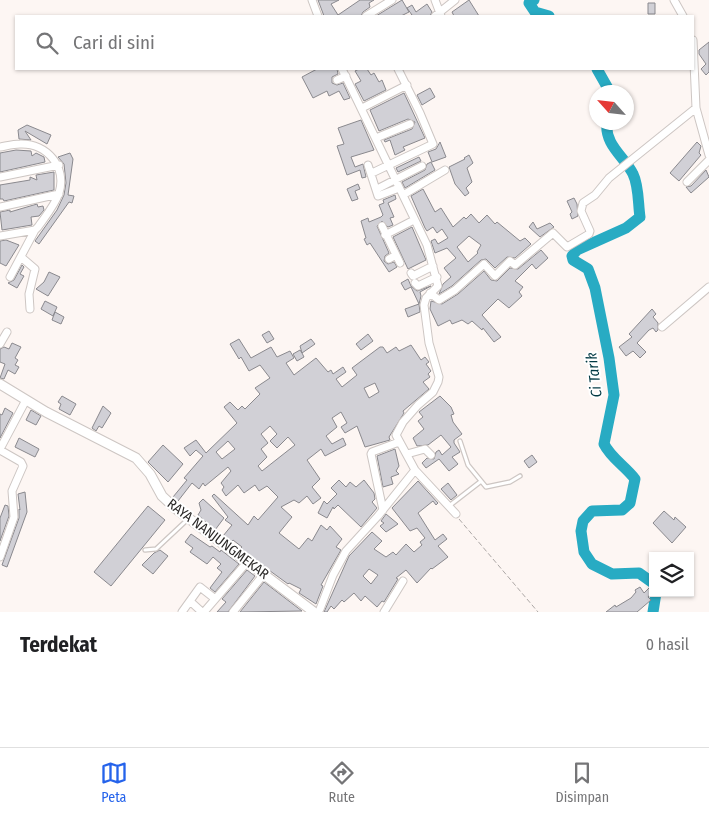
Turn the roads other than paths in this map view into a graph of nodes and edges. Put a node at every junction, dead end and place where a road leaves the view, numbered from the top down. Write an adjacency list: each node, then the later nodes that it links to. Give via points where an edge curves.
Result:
1 (312, 0): 6 (street)
2 (392, 0): 7 (street)
3 (435, 0): 8 (street)
4 (674, 0): 9 (street)
5 (451, 1): 8 (street)
6 (318, 15)
7 (368, 15)
8 (438, 15)
9 (682, 15)
10 (694, 63): 16 (street)
11 (398, 70): 14 (street)
12 (344, 71): 13 (street); 15 (street)
13 (337, 80)
14 (406, 85): 15 (street); 24 (street, via 433,144)
15 (362, 108): 18 (street)
16 (696, 108): 20 (street); 49 (street, via 608,178 583,204 581,211 590,231 588,234 567,247 553,233 515,266 510,261 495,276 484,264 440,300)
17 (410, 124): 18 (street)
18 (376, 138): 24 (street)
19 (0, 147): 23 (street, via 32,145 53,157)
20 (709, 155)
21 (709, 160): 30 (street)
22 (368, 164): 27 (street)
23 (59, 165): 28 (street); 33 (street)
24 (388, 165): 27 (street); 29 (street)
25 (422, 166): 29 (street)
26 (445, 170): 34 (street)
27 (372, 173): 32 (street)
28 (0, 177)
29 (395, 180): 31 (street); 32 (street)
30 (687, 182)
31 (399, 188): 32 (street, via 380,197); 34 (street)
32 (377, 189)
33 (59, 194): 35 (street); 38 (street)
34 (403, 195): 36 (street)
35 (0, 207)
36 (414, 220): 39 (street); 43 (street)
37 (382, 226): 39 (street)
38 (35, 230): 40 (street); 41 (street)
39 (385, 235): 42 (street, via 392,257)
40 (0, 236)
41 (21, 257): 45 (street); 50 (street, via 35,269 29,294)
42 (400, 263)
43 (433, 266): 44 (street, via 413,276); 46 (street)
44 (411, 273)
45 (10, 277)
46 (437, 277): 47 (street, via 418,286); 49 (street, via 438,286)
47 (415, 283)
48 (709, 287): 51 (street)
49 (430, 293): 56 (street, via 424,305 429,343 439,377)
50 (30, 309)
51 (662, 327)
52 (7, 332): 53 (street)
53 (0, 344)
54 (0, 384): 57 (street, RAYA NANJUNGMEKAR)
55 (427, 384): 56 (street)
56 (433, 392): 59 (street, via 403,422 396,435)
57 (26, 400): 60 (street); 69 (street, RAYA NANJUNGMEKAR, via 136,458 150,474 162,496)
58 (460, 441): 65 (lane, via 468,465)
59 (399, 442): 61 (street); 67 (street, via 371,454)
60 (0, 450): 71 (street, via 23,466 12,491 14,518)
61 (407, 454): 62 (street, via 425,449); 63 (street)
62 (431, 455)
63 (415, 470): 66 (street); 67 (street)
64 (520, 476): 65 (lane, via 510,482 487,487)
65 (480, 482): 66 (lane)
66 (449, 506): 68 (street)
67 (383, 510): 77 (street, via 340,560)
68 (456, 514)
69 (189, 518): 70 (lane, via 156,549); 72 (street, RAYA NANJUNGMEKAR)
70 (145, 550)
71 (0, 557)
72 (248, 561): 73 (street, RAYA NANJUNGMEKAR); 75 (street)
73 (264, 574): 77 (street, RAYA NANJUNGMEKAR); 80 (street)
74 (403, 581): 81 (street)
75 (214, 598): 76 (street, via 202,587); 79 (street)
76 (191, 602): 78 (street); 79 (street)
77 (317, 611)
78 (182, 612)
79 (203, 612)
80 (233, 612)
81 (384, 612)

